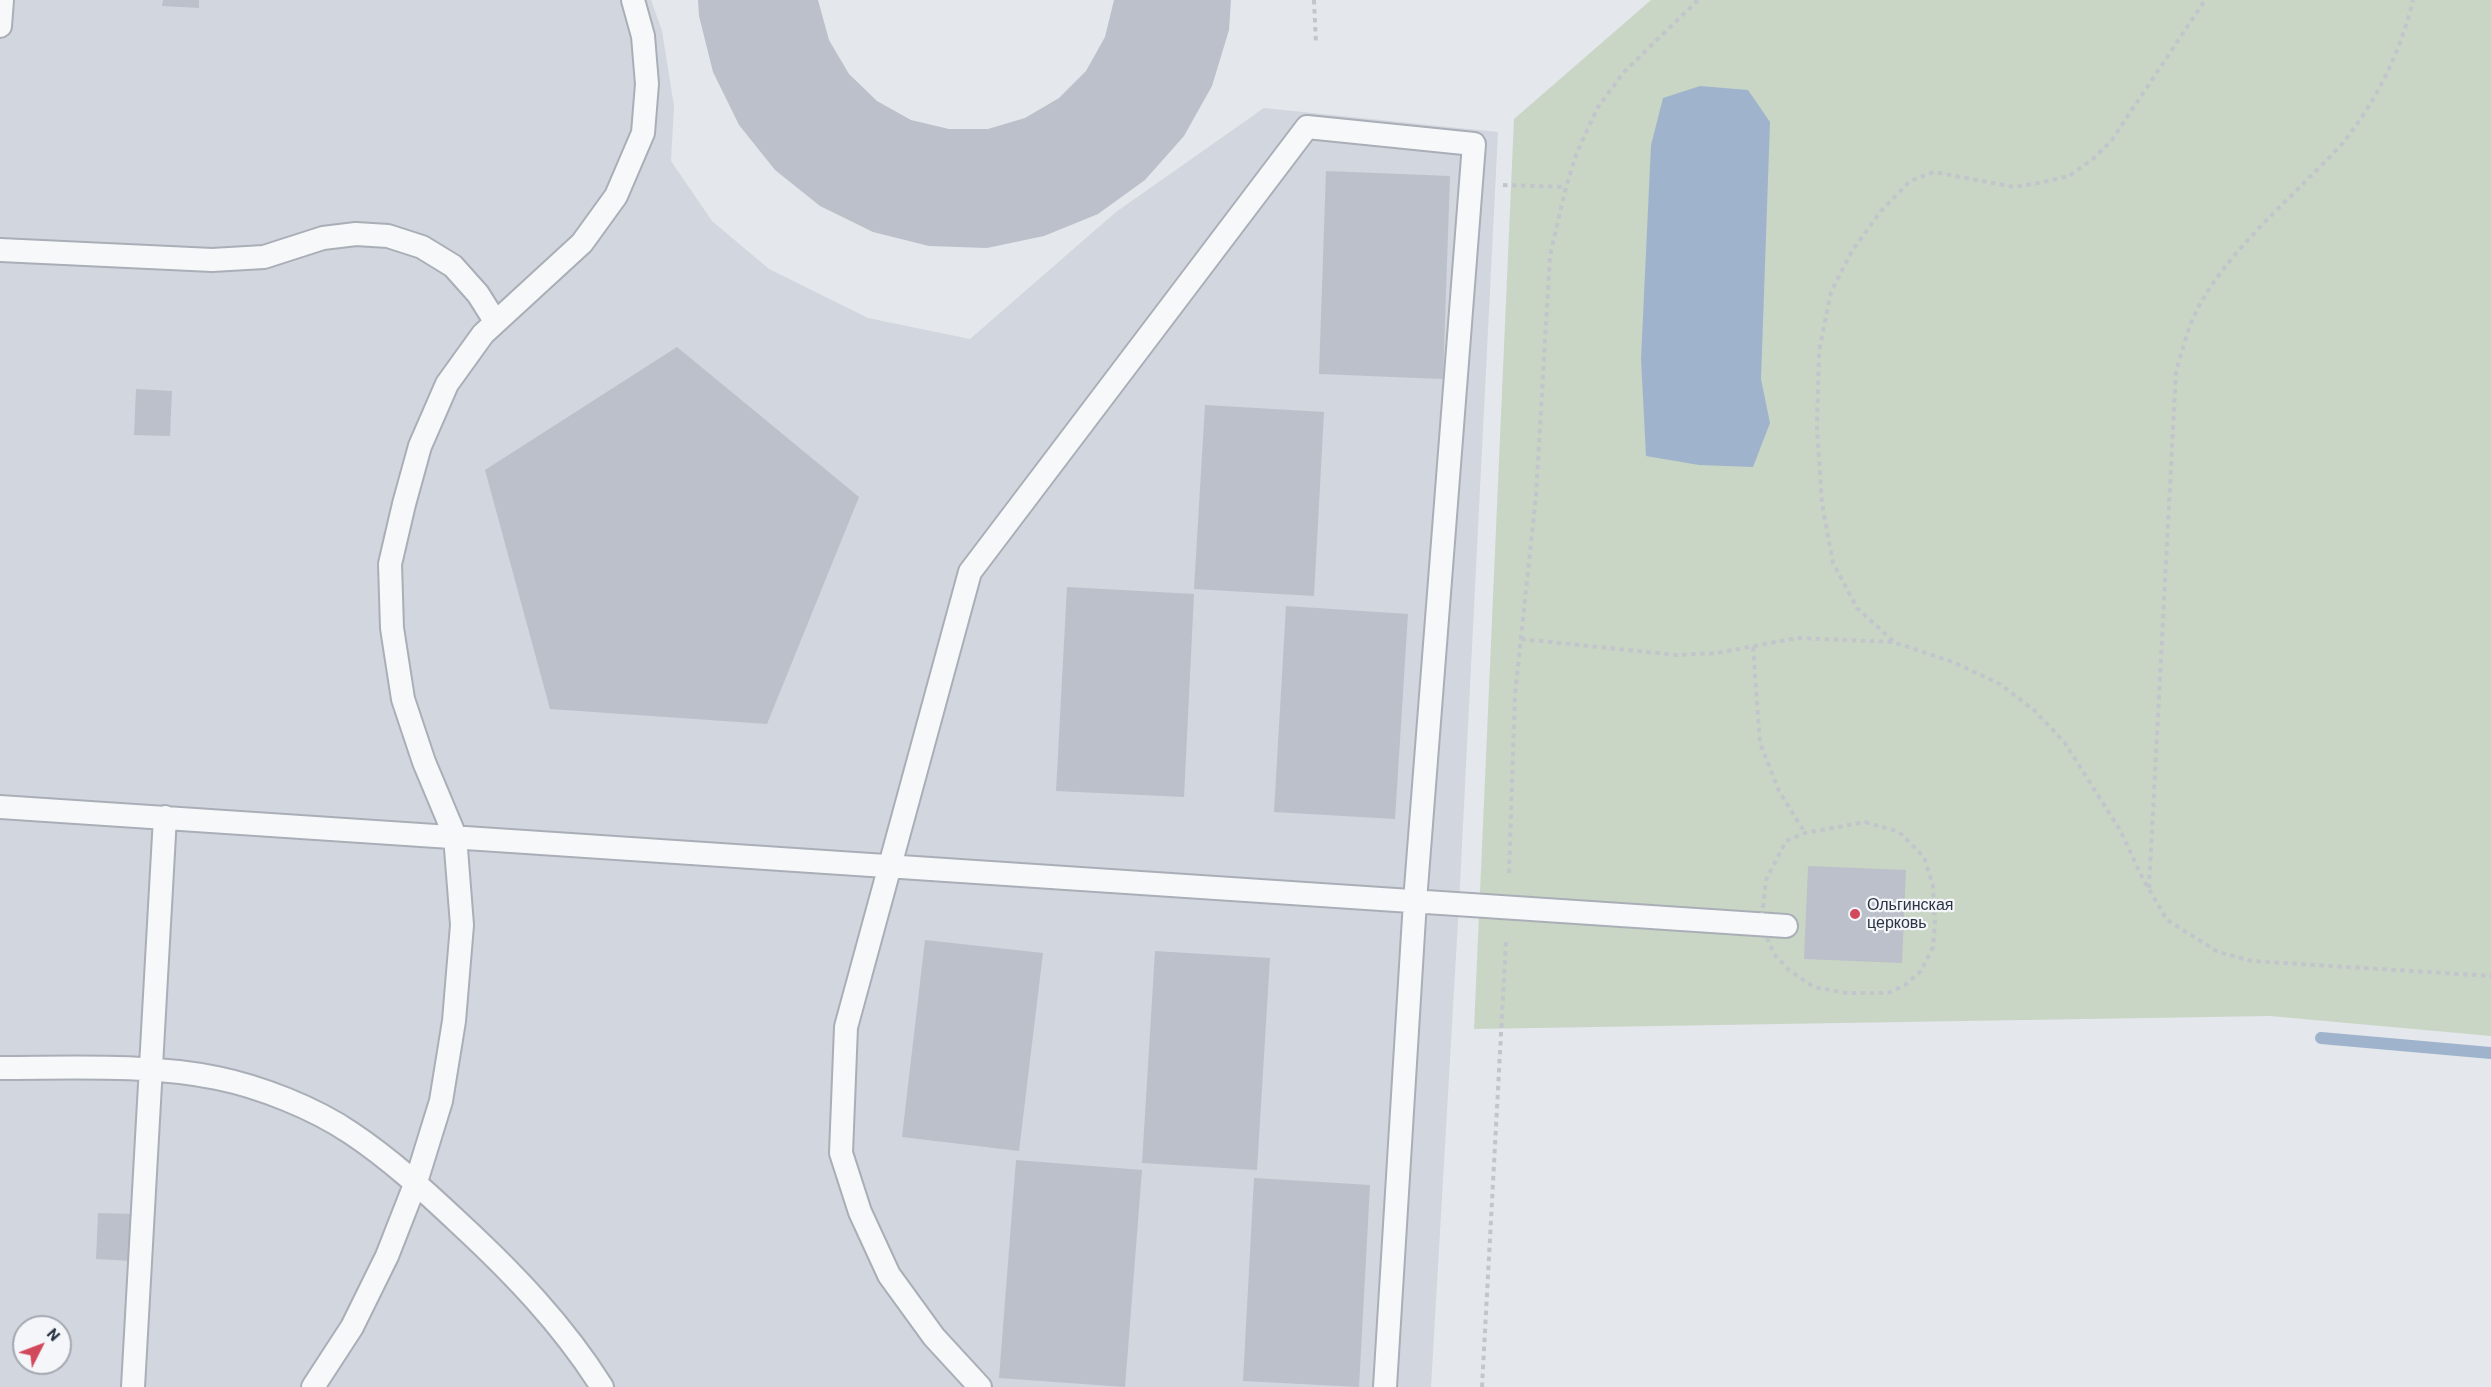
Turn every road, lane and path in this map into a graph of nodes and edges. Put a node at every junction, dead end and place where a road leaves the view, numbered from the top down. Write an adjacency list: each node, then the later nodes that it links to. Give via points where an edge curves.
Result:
1 (2, 0): 7 (lane)
2 (633, 0): 12 (lane, via 643,36 647,94 643,133 616,196 582,243)
3 (1314, 0): 8 (path)
4 (1698, 0): 10 (path, via 1624,72 1598,107)
5 (2205, 0): 14 (path, via 2112,140 2094,158 2069,176 2014,187 1934,172 1910,181 1881,211 1852,251 1831,292 1819,351 1816,428 1822,504 1833,563 1857,608)
6 (2413, 0): 21 (path, via 2391,64 2371,103 2346,140 2268,218 2211,286 2198,308 2176,371)
7 (0, 26)
8 (1316, 44)
9 (1503, 185): 10 (path)
10 (1566, 187): 13 (path, via 1550,256 1536,496)
11 (0, 250): 12 (lane, via 212,260 264,257 323,238 388,236 422,247 453,266)
12 (495, 321): 19 (lane, via 447,384 420,446 390,564 392,628 403,699)
13 (1521, 639): 15 (path, via 1676,655); 23 (path, via 1515,694)
14 (1893, 642): 15 (path, via 1797,638); 21 (path, via 1953,662 2000,684 2035,711 2065,743 2089,779)
15 (1753, 646): 18 (path, via 1760,743 1779,791)
16 (0, 807): 17 (lane)
17 (165, 817): 19 (lane); 28 (lane)
18 (1805, 833): 24 (path, via 1786,841 1766,880); 24 (path, via 1866,822 1899,832 1924,857 1933,886 1933,947 1921,971 1905,986 1888,993 1847,993 1814,987 1789,970 1774,954)
19 (455, 836): 20 (lane); 29 (lane, via 462,926 454,1021 441,1101)
20 (890, 866): 22 (lane); 22 (lane, via 970,572 1307,127 1474,144); 33 (lane, via 846,1027 841,1153 860,1212 889,1275 934,1337)
21 (2149, 889): 26 (path, via 2167,920 2218,952 2252,961)
22 (1415, 901): 23 (lane); 34 (lane)
23 (1508, 907): 24 (lane); 35 (path)
24 (1761, 924): 25 (lane)
25 (1786, 926)
26 (2491, 976)
27 (0, 1068): 28 (lane)
28 (151, 1068): 29 (lane, via 219,1079 286,1099 350,1132); 30 (lane)
29 (416, 1182): 31 (lane, via 387,1256 352,1328); 32 (lane, via 543,1307)
30 (133, 1387)
31 (313, 1387)
32 (602, 1387)
33 (980, 1387)
34 (1384, 1387)
35 (1482, 1387)

